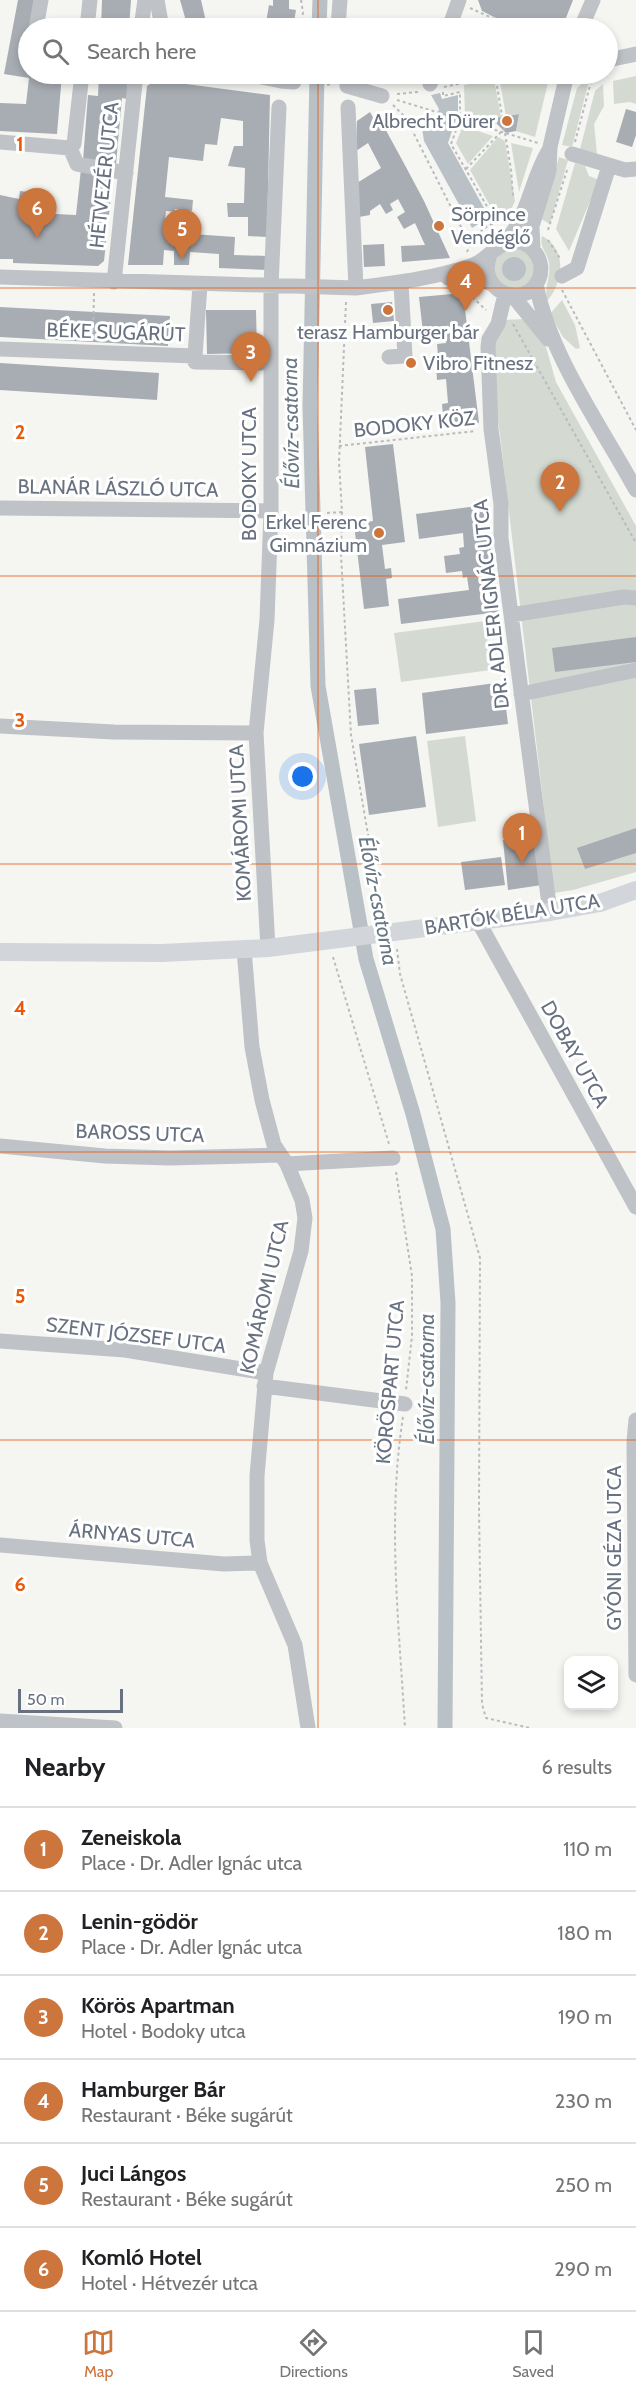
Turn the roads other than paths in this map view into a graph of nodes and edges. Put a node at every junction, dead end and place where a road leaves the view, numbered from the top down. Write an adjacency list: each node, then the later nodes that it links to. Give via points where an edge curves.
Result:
1 (41, 0): 8 (street)
2 (90, 0): 9 (street)
3 (145, 0): 10 (street)
4 (158, 0): 11 (street)
5 (339, 0): 12 (street)
6 (592, 0): 14 (street)
7 (459, 2): 13 (street)
8 (38, 18)
9 (88, 18)
10 (142, 18)
11 (161, 18)
12 (338, 18)
13 (453, 18)
14 (586, 18)
15 (81, 84): 24 (street, via 74,144)
16 (135, 84): 29 (street, HÉTVEZÉR UTCA)
17 (564, 84): 23 (street)
18 (347, 86): 19 (street)
19 (382, 96)
20 (279, 107): 40 (street, BODOKY UTCA)
21 (348, 107): 41 (street)
22 (0, 142): 24 (street)
23 (543, 145): 30 (street, via 516,231); 31 (street, via 549,171 532,226)
24 (70, 148): 27 (street); 29 (street, via 78,164)
25 (572, 154): 26 (street)
26 (609, 166): 28 (street); 35 (street, via 577,268)
27 (68, 168)
28 (636, 169)
29 (126, 173): 34 (street, HÉTVEZÉR UTCA)
30 (504, 243): 31 (street, via 519,242); 32 (street)
31 (533, 249): 38 (street, via 541,264)
32 (490, 255): 36 (street, via 476,264); 37 (street, via 487,273)
33 (0, 277): 34 (street)
34 (114, 282): 39 (street)
35 (561, 282)
36 (401, 283): 37 (street, via 460,277); 41 (street); 46 (street, via 405,356)
37 (492, 284): 42 (street)
38 (536, 284): 42 (street, via 529,291); 44 (street, via 541,310)
39 (200, 285): 40 (street); 45 (street, BÉKE SUGÁRÚT)
40 (271, 286): 41 (street); 47 (street, BODOKY UTCA)
41 (348, 288)
42 (509, 295): 44 (street); 52 (street, DR. ADLER IGNÁC UTCA, via 489,339 488,359 491,429)
43 (0, 349): 45 (street, BÉKE SUGÁRÚT)
44 (559, 353): 48 (street)
45 (195, 356): 47 (street, via 195,362)
46 (389, 357)
47 (270, 363): 50 (street, BODOKY UTCA)
48 (636, 490)
49 (0, 508): 50 (street, BLANÁR LÁSZLÓ UTCA)
50 (271, 511): 56 (street, BODOKY UTCA, via 267,620)
51 (636, 598): 52 (street)
52 (511, 615): 54 (street, DR. ADLER IGNÁC UTCA)
53 (636, 670): 54 (street)
54 (521, 694): 58 (street, DR. ADLER IGNÁC UTCA)
55 (0, 726): 56 (street)
56 (256, 733): 60 (street, KOMÁROMI UTCA)
57 (636, 890): 58 (main road, BARTÓK BÉLA UTCA, via 600,903)
58 (550, 912): 59 (main road, BARTÓK BÉLA UTCA)
59 (478, 921): 60 (main road, BARTÓK BÉLA UTCA); 66 (street, DOBAY UTCA)
60 (268, 948): 61 (main road, BARTÓK BÉLA UTCA)
61 (244, 949): 62 (main road, BARTÓK BÉLA UTCA); 65 (street, KOMÁROMI UTCA, via 252,1047 269,1131)
62 (0, 952)
63 (0, 1146): 65 (street, BAROSS UTCA, via 105,1156)
64 (393, 1158): 65 (street, BAROSS UTCA)
65 (283, 1160): 68 (street, KOMÁROMI UTCA, via 302,1200 305,1226)
66 (636, 1207)
67 (0, 1341): 68 (street, SZENT JÓZSEF UTCA, via 125,1350)
68 (265, 1380): 69 (street, SZENT JÓZSEF UTCA); 72 (street, KOMÁROMI UTCA, via 257,1476)
69 (405, 1404)
70 (636, 1420): 73 (street, GYÓNI GÉZA UTCA)
71 (0, 1545): 72 (street, ÁRNYAS UTCA, via 224,1564)
72 (260, 1563): 76 (street, KOMÁROMI UTCA, via 295,1645)
73 (636, 1675)
74 (0, 1721): 75 (street)
75 (115, 1728)
76 (308, 1728)

